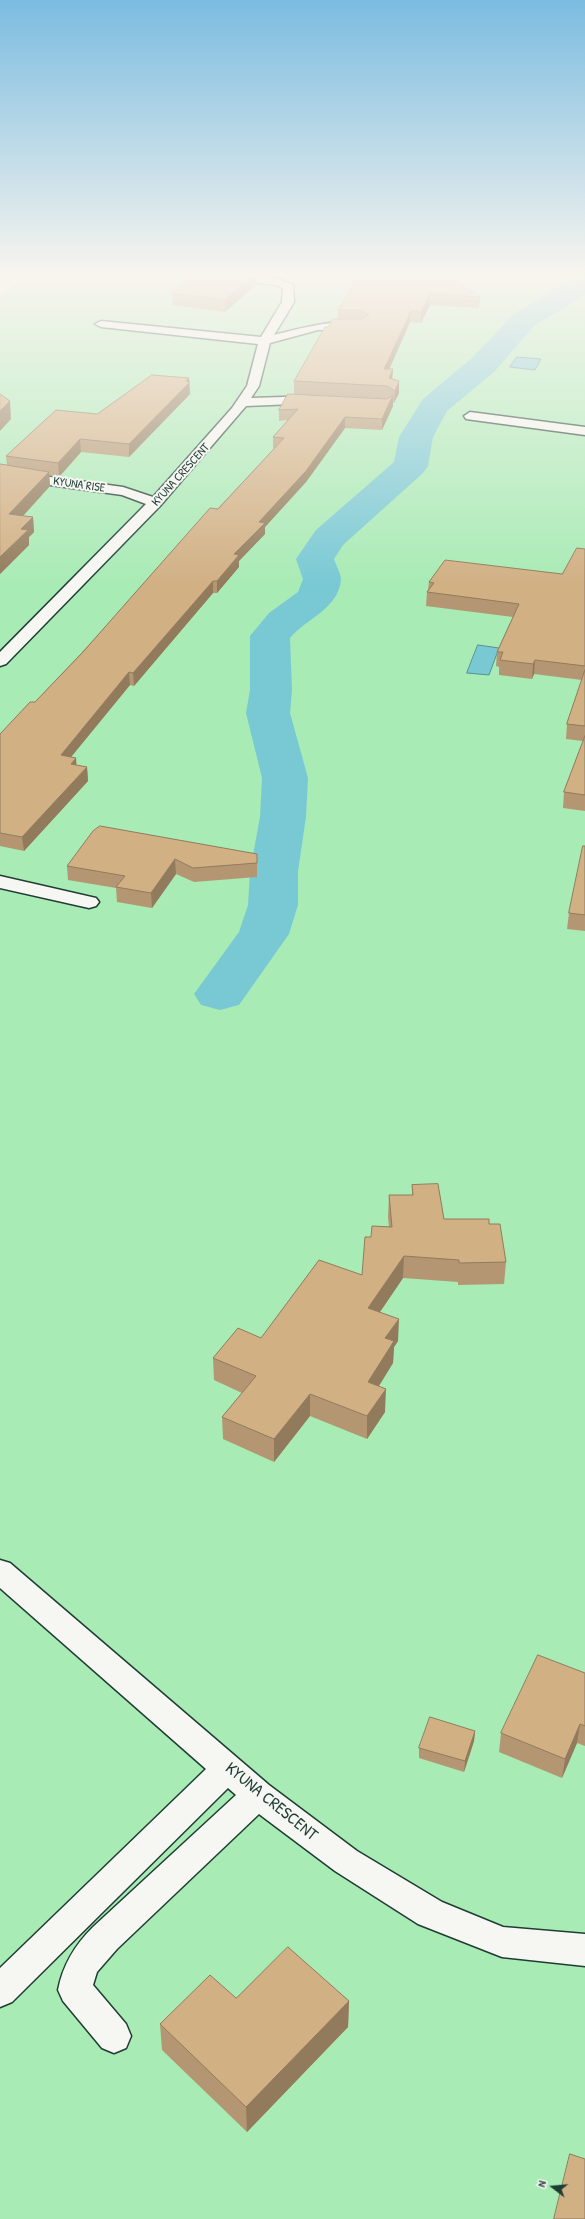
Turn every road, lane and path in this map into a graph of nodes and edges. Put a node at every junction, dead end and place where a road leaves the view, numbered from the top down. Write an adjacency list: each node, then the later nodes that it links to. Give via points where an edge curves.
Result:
1 (256, 377): 3 (street, KYUNA CRESCENT, via 253,386)
2 (329, 400): 3 (street)
3 (242, 402): 7 (street, KYUNA CRESCENT, via 220,431)
4 (470, 416): 5 (street)
5 (585, 431)
6 (0, 474): 7 (street, KYUNA RISE, via 123,491)
7 (155, 503): 8 (street, KYUNA CRESCENT)
8 (0, 661)
9 (0, 882): 10 (street)
10 (89, 902)
11 (0, 1571): 12 (street, KYUNA CRESCENT)
12 (228, 1768): 13 (street, KYUNA CRESCENT); 15 (street)
13 (258, 1795): 14 (street, KYUNA CRESCENT, via 346,1861 430,1913 502,1942); 16 (street, via 83,1960 75,1990)
14 (585, 1950)
15 (0, 1991)
16 (114, 2036)

